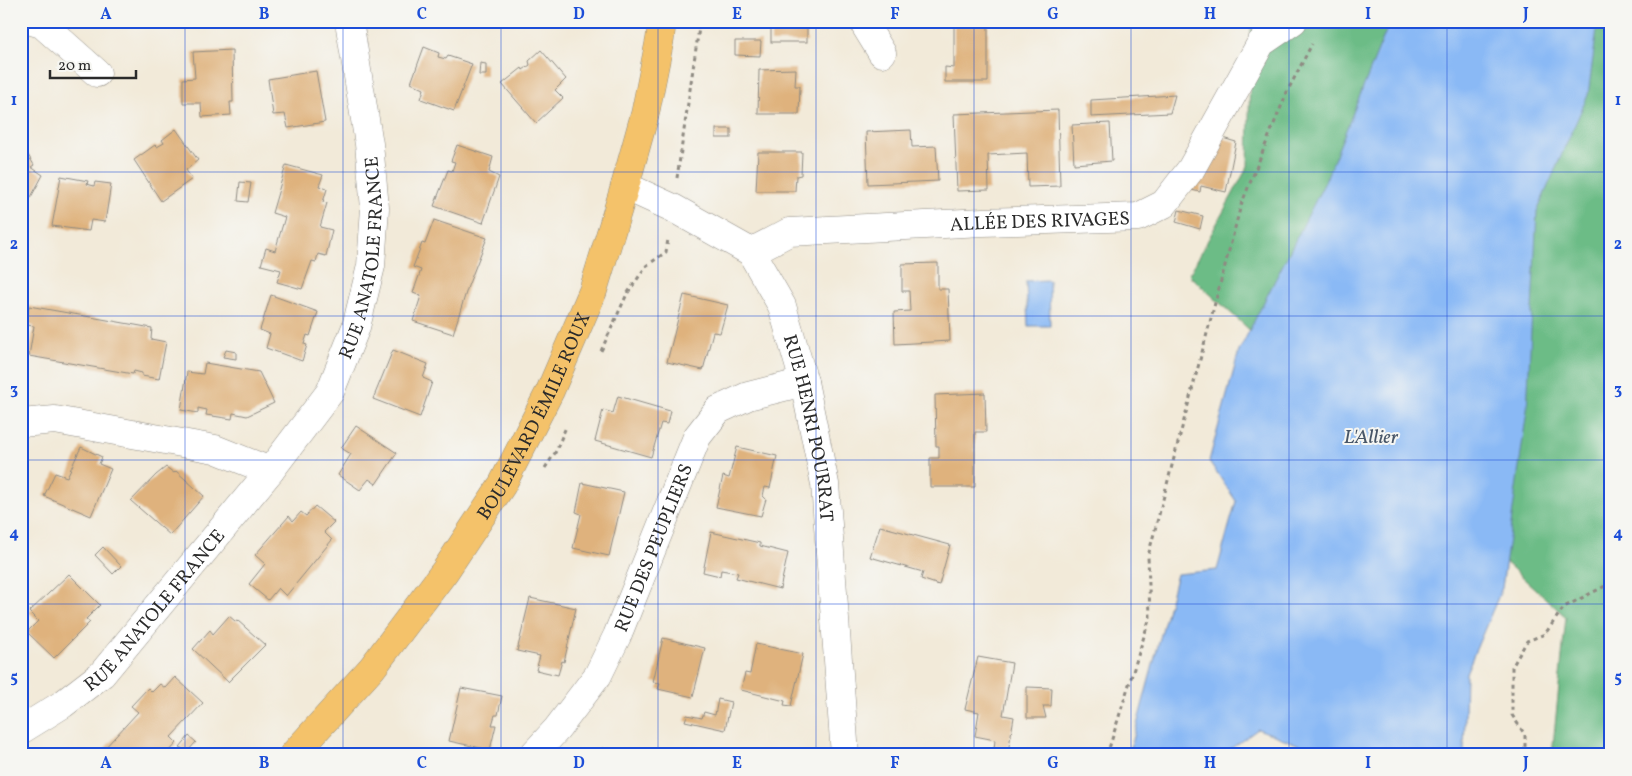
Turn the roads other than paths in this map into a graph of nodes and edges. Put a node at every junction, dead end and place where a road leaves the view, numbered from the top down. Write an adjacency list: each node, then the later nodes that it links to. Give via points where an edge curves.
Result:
1 (32, 21): 7 (street, via 42,24)
2 (348, 21): 12 (street, RUE ANATOLE FRANCE, via 369,144 375,208 371,266 356,327 330,392)
3 (662, 21): 8 (main road, BOULEVARD ÉMILE ROUX, via 645,114)
4 (865, 21): 6 (street)
5 (1293, 21): 9 (street, ALLÉE DES RIVAGES, via 1260,43 1191,169 1164,204 1138,217 789,232)
6 (882, 53)
7 (96, 73)
8 (625, 186): 9 (street, via 673,208); 14 (main road, BOULEVARD ÉMILE ROUX, via 593,291 550,391 502,485 445,572 372,668)
9 (751, 252): 10 (street, RUE HENRI POURRAT, via 782,306)
10 (804, 382): 15 (street, RUE DES PEUPLIERS, via 748,396 718,410 697,437 617,636 598,675); 16 (street, RUE HENRI POURRAT, via 825,484)
11 (21, 423): 12 (street, via 55,420 215,449)
12 (270, 471): 13 (street, RUE ANATOLE FRANCE, via 102,674)
13 (21, 730)
14 (293, 755)
15 (533, 755)
16 (845, 755)

